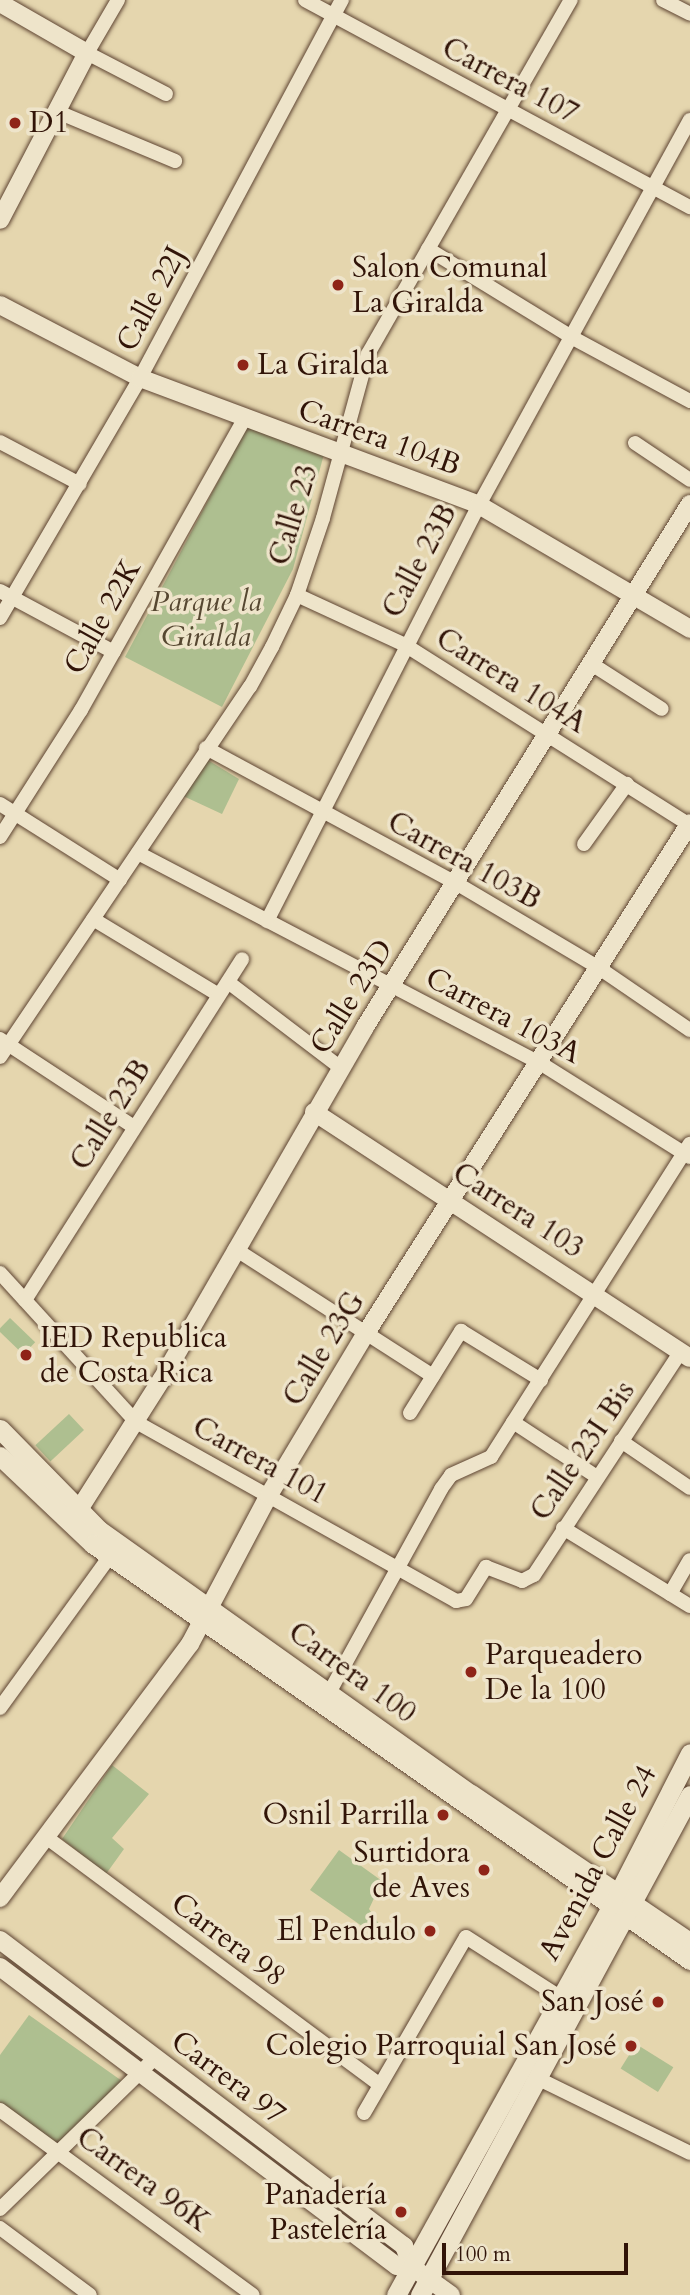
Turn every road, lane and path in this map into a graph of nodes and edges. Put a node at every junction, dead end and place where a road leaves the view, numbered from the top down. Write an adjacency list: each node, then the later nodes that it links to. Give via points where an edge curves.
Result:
1 (118, 0): 9 (street)
2 (305, 0): 8 (street, Carrera 107)
3 (342, 0): 8 (street, Calle 22J)
4 (570, 0): 11 (street, Calle 23)
5 (663, 0): 7 (street)
6 (0, 3): 9 (street)
7 (690, 14)
8 (333, 16): 11 (street, Carrera 107); 21 (street, Calle 22J)
9 (87, 53): 10 (street); 12 (street)
10 (166, 94)
11 (508, 110): 15 (street, Carrera 107); 18 (street, Calle 23)
12 (58, 112): 14 (street); 17 (street)
13 (690, 120): 15 (street, Calle 23B)
14 (174, 161)
15 (653, 187): 16 (street, Carrera 107); 20 (street, Calle 23B)
16 (690, 207)
17 (0, 220)
18 (428, 248): 20 (street); 26 (street, Calle 23, via 368,354)
19 (0, 305): 21 (street, Carrera 104B)
20 (573, 338): 22 (street); 30 (street, Calle 23B)
21 (140, 379): 23 (street, Carrera 104B); 28 (street, Calle 22J)
22 (690, 401)
23 (245, 418): 26 (street, Carrera 104B); 37 (street, Calle 22K)
24 (0, 442): 28 (street)
25 (635, 443): 27 (street)
26 (340, 454): 30 (street, Carrera 104B); 32 (street, Calle 23)
27 (690, 480)
28 (80, 484): 33 (street, Calle 22J)
29 (690, 504): 31 (street, Calle 23D)
30 (479, 505): 31 (street, Carrera 104B); 36 (street, Calle 23B)
31 (636, 593): 35 (street, Carrera 104B); 38 (street, Calle 23D)
32 (297, 594): 36 (street, Carrera 104A); 41 (street, Calle 23, via 250,687)
33 (6, 595): 34 (street, Calle 22J); 37 (street)
34 (0, 618)
35 (690, 629)
36 (405, 645): 40 (street, Carrera 104A); 45 (street, Calle 23B)
37 (114, 652): 44 (street, Calle 22K)
38 (590, 663): 39 (street); 40 (street, Calle 23D)
39 (662, 709)
40 (546, 736): 42 (street, Carrera 104A); 51 (street, Calle 23D)
41 (206, 748): 45 (street, Carrera 103B); 49 (street, Calle 23)
42 (628, 784): 46 (street, Carrera 104A); 48 (street)
43 (0, 804): 44 (street)
44 (16, 814): 47 (street, Calle 22K); 50 (street)
45 (321, 814): 51 (street, Carrera 103B); 53 (street, Calle 23B)
46 (690, 824): 55 (street, Calle 23G)
47 (0, 837)
48 (584, 844)
49 (138, 853): 50 (street, Calle 23); 53 (street, Carrera 103A)
50 (120, 880): 52 (street, Calle 23)
51 (456, 883): 55 (street, Carrera 103B); 57 (street, Calle 23D)
52 (93, 919): 58 (street); 60 (street, Calle 23)
53 (267, 921): 57 (street, Carrera 103A)
54 (242, 959): 56 (street, Calle 23B)
55 (599, 968): 59 (street, Carrera 103B); 61 (street, Calle 23G)
56 (228, 982): 58 (street, Calle 23B); 62 (street)
57 (391, 986): 61 (street, Carrera 103A); 62 (street, Calle 23D)
58 (219, 995): 64 (street, Calle 23B)
59 (690, 1030)
60 (3, 1047): 64 (street)
61 (540, 1063): 65 (street, Carrera 103A); 66 (street, Calle 23G)
62 (341, 1068): 63 (street, Calle 23D)
63 (314, 1112): 66 (street, Carrera 103); 67 (street, Calle 23D)
64 (134, 1128): 70 (street, Calle 23B)
65 (688, 1151): 69 (street)
66 (452, 1202): 69 (street, Carrera 103); 71 (street, Calle 23G)
67 (234, 1250): 71 (street); 76 (street, Calle 23D)
68 (0, 1273): 70 (street, Carrera 101)
69 (596, 1295): 72 (street, Carrera 103); 74 (street)
70 (25, 1300): 76 (street, Carrera 101)
71 (366, 1333): 73 (street); 83 (street, Calle 23G)
72 (685, 1355): 79 (street, Calle 23I Bis)
73 (433, 1376): 74 (street, via 458,1332); 75 (street)
74 (541, 1380): 77 (street)
75 (411, 1413)
76 (136, 1422): 83 (street, Carrera 101); 84 (street, Calle 23D)
77 (513, 1422): 81 (street); 88 (street, via 491,1457 452,1475)
78 (0, 1429): 84 (main road, Carrera 100)
79 (621, 1441): 81 (street, Calle 23I Bis); 82 (street)
80 (0, 1456): 84 (main road, Carrera 100)
81 (597, 1477): 85 (street, Calle 23I Bis)
82 (690, 1488)
83 (269, 1495): 88 (street, Carrera 101); 92 (street, Calle 23G)
84 (73, 1519): 86 (main road, Carrera 100); 92 (main road, Carrera 100)
85 (563, 1528): 89 (street); 90 (street, Calle 23I Bis, via 530,1579 522,1581 486,1567)
86 (110, 1556): 92 (main road, Carrera 100); 94 (street)
87 (690, 1560): 89 (street)
88 (399, 1569): 90 (street, Carrera 101); 93 (street)
89 (670, 1594): 91 (street)
90 (462, 1601)
91 (690, 1606)
92 (205, 1614): 93 (main road, Carrera 100); 97 (street, Calle 23G, via 180,1657); 99 (main road, Carrera 100)
93 (329, 1693): 99 (main road, Carrera 100)
94 (0, 1708)
95 (690, 1753): 99 (main road, Avenida Calle 24)
96 (690, 1795): 99 (main road, Avenida Calle 24)
97 (46, 1837): 98 (street, Calle 23G); 108 (street, Carrera 98)
98 (0, 1898)
99 (623, 1906): 101 (main road, Carrera 100); 102 (main road, Carrera 100); 104 (main road, Avenida Calle 24); 107 (main road, Avenida Calle 24)
100 (0, 1940): 105 (street, Carrera 97)
101 (690, 1942)
102 (690, 1960)
103 (0, 1967): 106 (street, Carrera 97)
104 (560, 1997): 108 (street, via 466,1937); 115 (main road, Avenida Calle 24)
105 (155, 2057): 106 (street); 115 (street, Carrera 97, via 404,2246)
106 (140, 2072): 111 (street); 115 (street, Carrera 97, via 397,2266)
107 (539, 2079): 112 (street); 116 (main road, Avenida Calle 24)
108 (380, 2085): 110 (street)
109 (0, 2110): 111 (street, Carrera 96K)
110 (364, 2113)
111 (59, 2151): 113 (street); 118 (street, Carrera 96K)
112 (690, 2153)
113 (0, 2209)
114 (0, 2228): 117 (street)
115 (412, 2267): 116 (street, Carrera 97); 119 (main road, Avenida Calle 24)
116 (424, 2287): 120 (street, Carrera 97)
117 (90, 2295)
118 (253, 2295)
119 (396, 2295)
120 (451, 2295)

